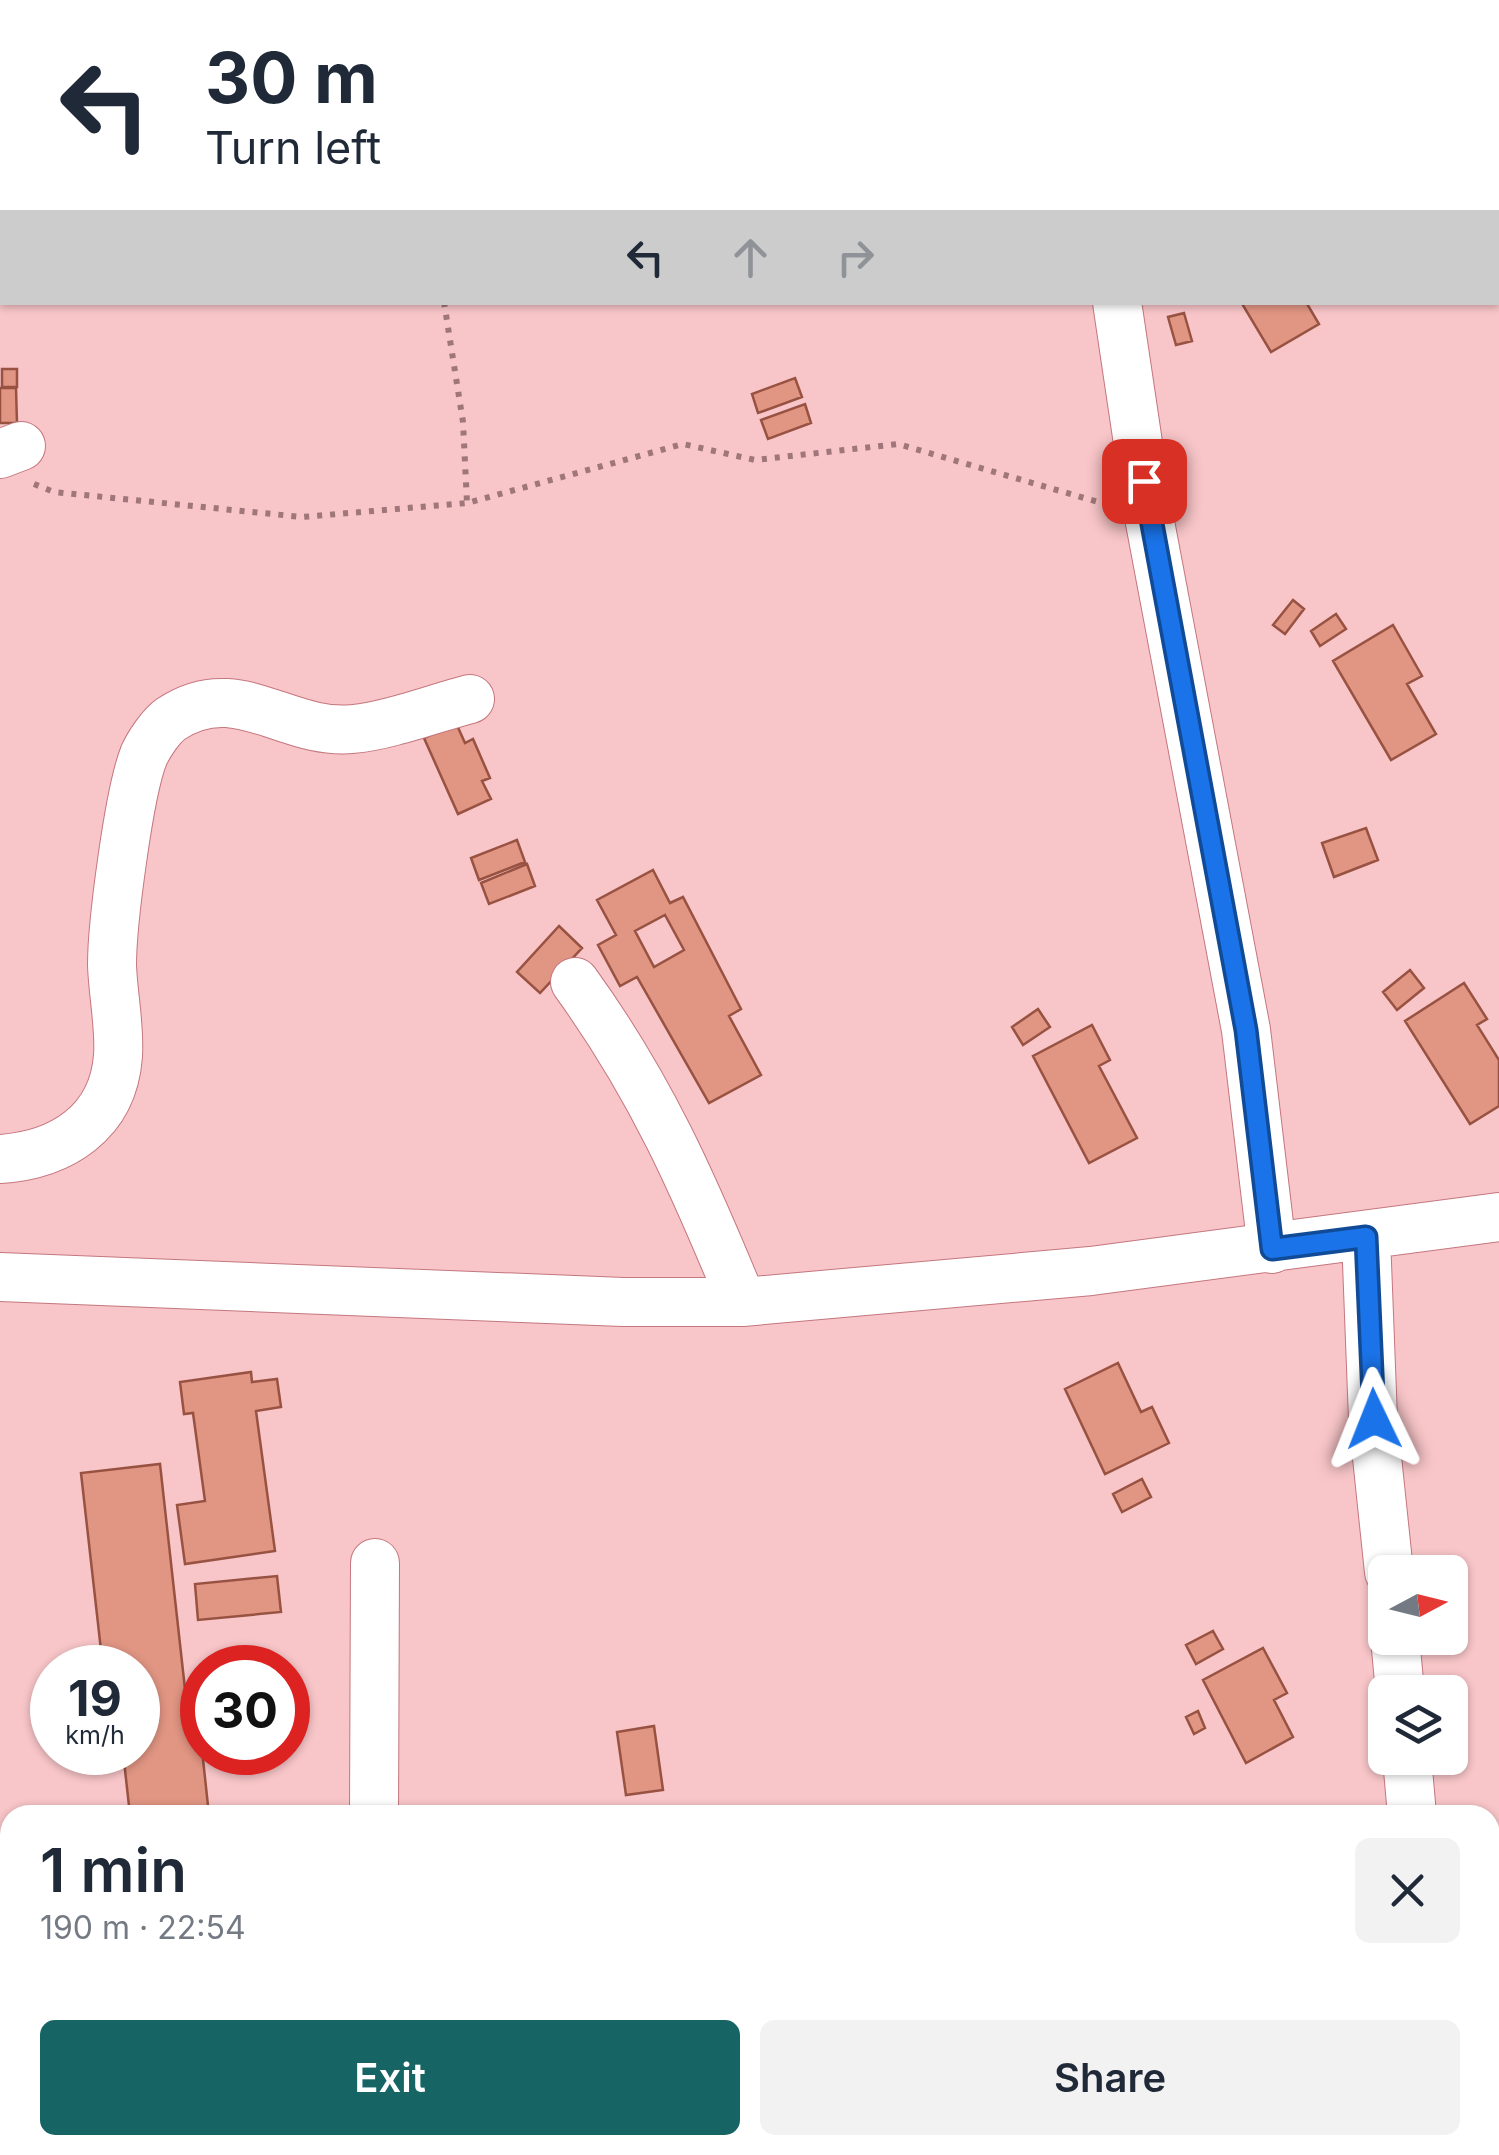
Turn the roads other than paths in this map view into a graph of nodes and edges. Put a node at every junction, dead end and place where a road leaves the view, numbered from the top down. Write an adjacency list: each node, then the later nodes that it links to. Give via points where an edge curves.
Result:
1 (1117, 305): 7 (street, via 1149,517 1246,1030)
2 (470, 700): 4 (street, via 354,730 320,729 228,702 197,704 166,722 144,753 134,792 112,962 118,1059 104,1106 76,1138 36,1156)
3 (575, 982): 9 (street, via 626,1052 686,1166)
4 (0, 1159)
5 (1499, 1217): 6 (street)
6 (1366, 1237): 7 (street); 10 (street)
7 (1272, 1249): 9 (street)
8 (0, 1277): 9 (street)
9 (742, 1302)
10 (1386, 1555)
11 (374, 1562): 13 (street)
12 (1408, 1775): 14 (street)
13 (374, 1805)
14 (1411, 1805)

